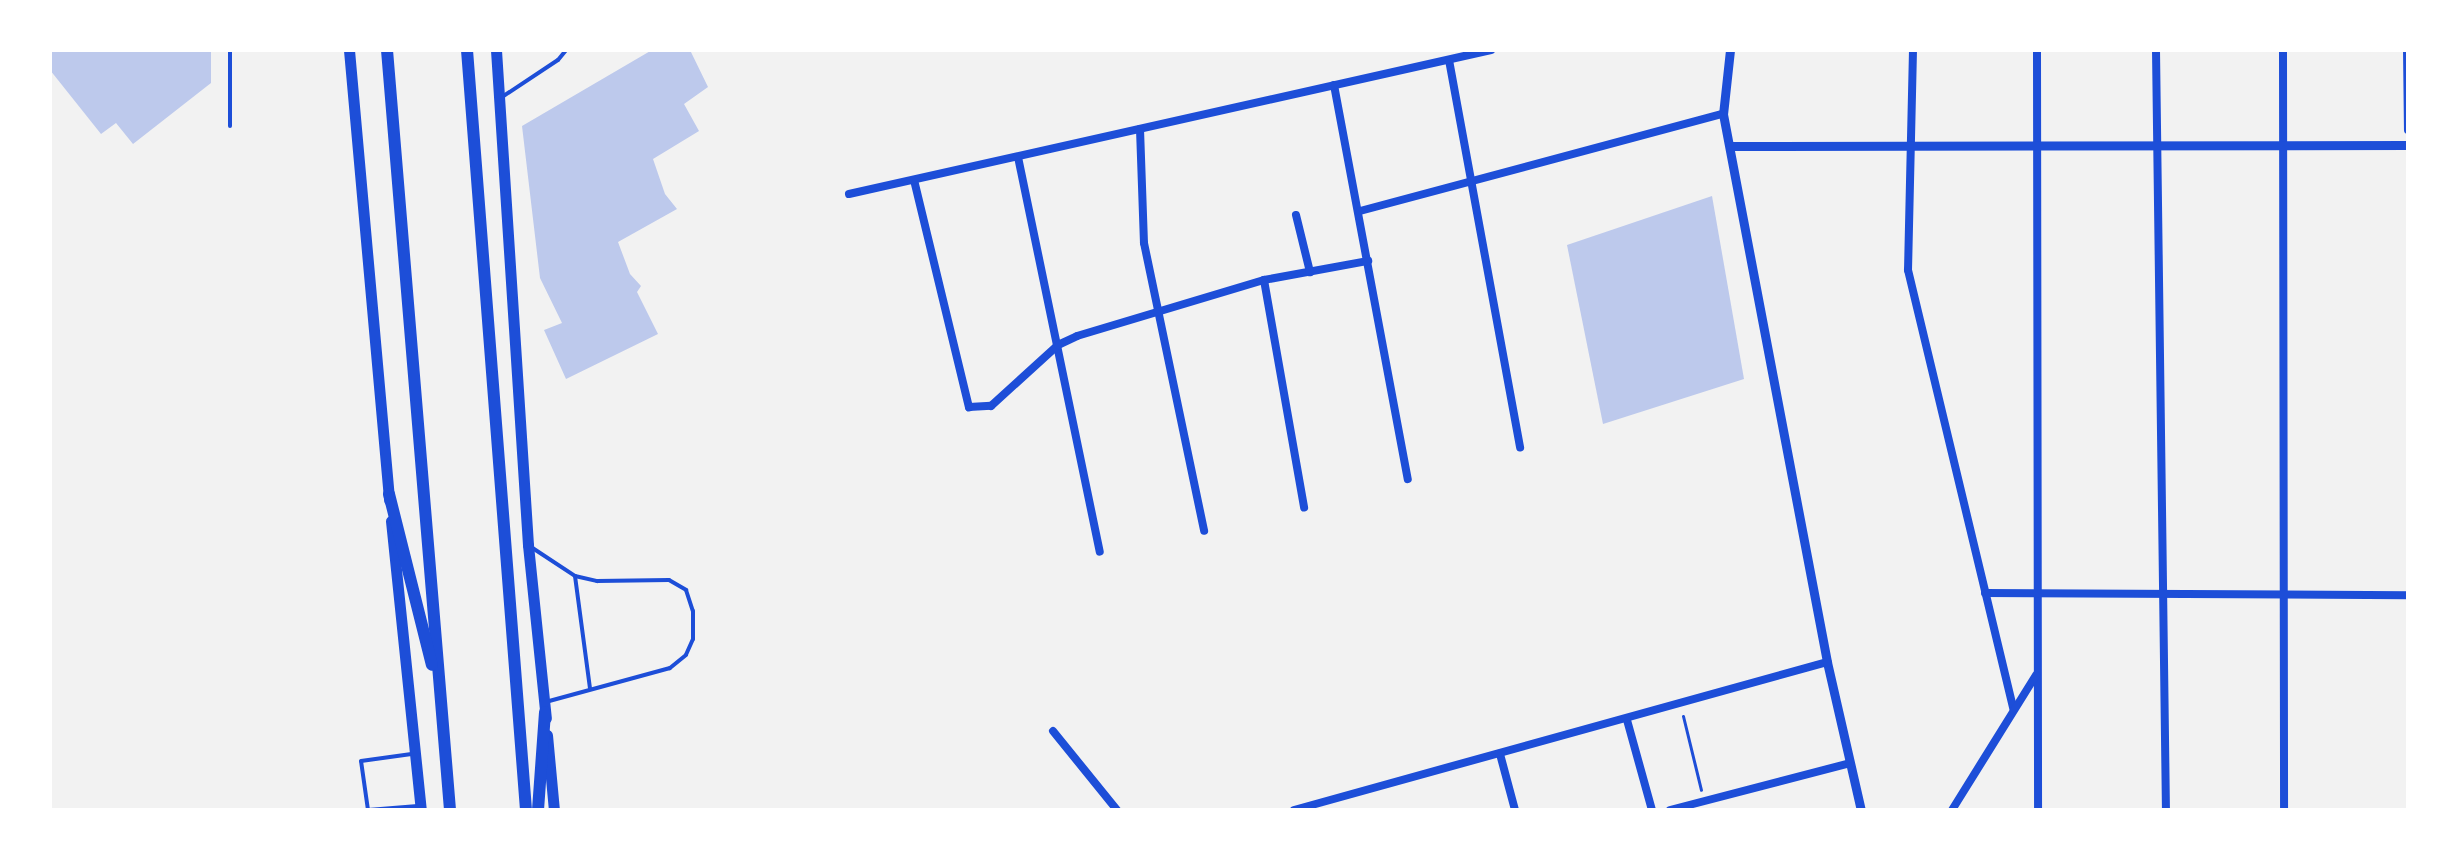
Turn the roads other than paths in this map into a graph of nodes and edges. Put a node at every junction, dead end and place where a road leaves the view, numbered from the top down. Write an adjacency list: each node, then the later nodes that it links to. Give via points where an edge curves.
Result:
1 (230, 50): 18 (lane)
2 (349, 50): 40 (main road)
3 (387, 50): 54 (highway)
4 (467, 50): 65 (highway)
5 (496, 50): 16 (main road)
6 (566, 50): 16 (lane)
7 (1491, 50): 14 (street)
8 (1730, 50): 17 (street)
9 (1913, 50): 25 (street)
10 (2037, 50): 26 (street)
11 (2156, 50): 21 (street)
12 (2283, 50): 22 (street)
13 (2407, 50): 20 (street)
14 (1449, 60): 15 (street); 29 (street)
15 (1334, 85): 19 (street); 31 (street)
16 (500, 98): 43 (main road)
17 (1723, 114): 24 (street); 29 (street)
18 (230, 126)
19 (1140, 129): 27 (street); 36 (street, via 1144,243)
20 (2408, 130)
21 (2157, 145): 22 (street); 26 (street); 48 (street)
22 (2282, 145): 23 (street); 49 (street)
23 (2408, 145)
24 (1730, 146): 25 (street); 51 (street)
25 (1910, 146): 26 (street); 46 (street, via 1908,270)
26 (2038, 146): 47 (street)
27 (1018, 157): 28 (street); 37 (street)
28 (914, 180): 30 (street); 37 (street, via 969,407 991,406)
29 (1470, 184): 31 (street); 38 (street)
30 (849, 194)
31 (1360, 211): 33 (street)
32 (1296, 215): 34 (street)
33 (1368, 261): 34 (street); 39 (street)
34 (1310, 272): 35 (street)
35 (1264, 280): 36 (street); 41 (street)
36 (1158, 310): 37 (street); 42 (street)
37 (1058, 345): 44 (street)
38 (1520, 448)
39 (1408, 479)
40 (389, 494): 54 (highway); 59 (main road)
41 (1304, 508)
42 (1204, 531)
43 (528, 545): 45 (lane); 55 (main road)
44 (1100, 552)
45 (575, 576): 53 (lane); 53 (lane, via 597,581 669,580 686,590 693,611 693,639 686,655 670,668)
46 (1985, 593): 47 (street); 56 (street)
47 (2036, 593): 48 (street); 52 (street)
48 (2165, 594): 49 (street); 76 (street)
49 (2281, 594): 50 (street); 77 (street)
50 (2408, 595)
51 (1827, 662): 57 (street); 61 (street)
52 (2036, 674): 56 (street); 75 (street)
53 (590, 690): 55 (lane)
54 (440, 699): 64 (highway)
55 (544, 707): 66 (highway); 67 (main road)
56 (2013, 709): 74 (street)
57 (1627, 720): 60 (street); 71 (street)
58 (1053, 731): 68 (street)
59 (415, 754): 62 (main road); 63 (lane, via 361,761)
60 (1500, 754): 69 (street); 70 (street)
61 (1850, 763): 72 (street); 73 (street)
62 (420, 808): 63 (lane)
63 (368, 810)
64 (450, 810)
65 (526, 810)
66 (538, 810)
67 (554, 810)
68 (1117, 810)
69 (1294, 810)
70 (1515, 810)
71 (1652, 810)
72 (1670, 810)
73 (1861, 810)
74 (1952, 810)
75 (2038, 810)
76 (2166, 810)
77 (2284, 810)

